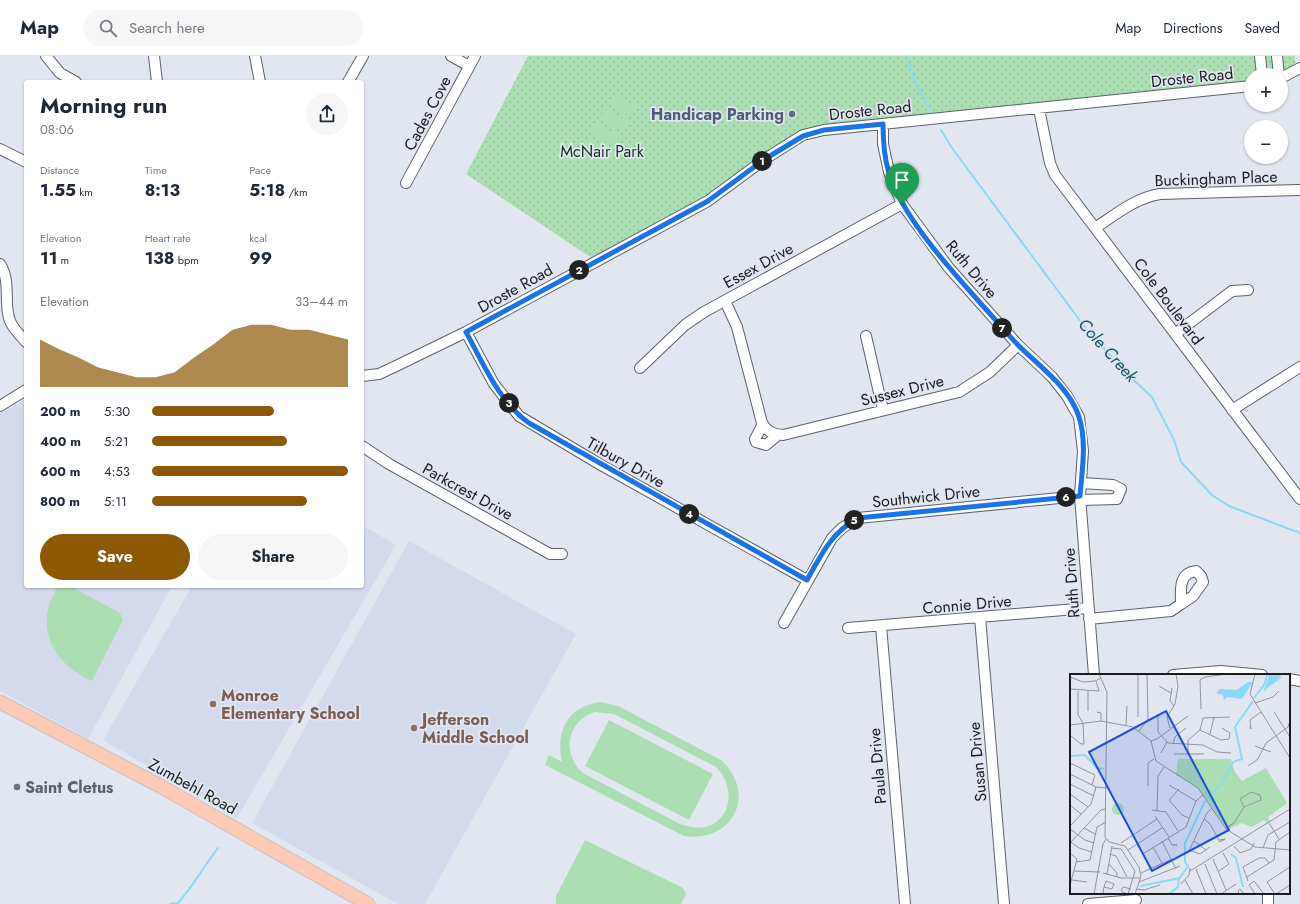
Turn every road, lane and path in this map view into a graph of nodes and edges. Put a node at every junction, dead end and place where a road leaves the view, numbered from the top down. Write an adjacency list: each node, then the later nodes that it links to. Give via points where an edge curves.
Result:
1 (46, 56): 14 (street, via 60,73)
2 (154, 56): 15 (street)
3 (255, 56): 16 (street)
4 (363, 56): 17 (street)
5 (451, 56): 9 (street)
6 (475, 56): 9 (street, Cades Cove)
7 (1260, 56): 10 (street)
8 (1278, 56): 11 (street)
9 (469, 66): 23 (street, Cades Cove)
10 (1261, 68)
11 (1279, 68)
12 (1300, 68): 13 (street)
13 (1288, 74)
14 (72, 80)
15 (157, 80)
16 (260, 80)
17 (349, 80)
18 (1244, 87): 19 (street, Droste Road)
19 (1039, 109): 20 (street, Droste Road); 26 (street, Cole Boulevard, via 1052,169)
20 (883, 124): 25 (street, Ruth Drive, via 883,144 889,172); 30 (street, Droste Road, via 824,130 803,136 765,159 708,201)
21 (0, 149): 22 (street)
22 (24, 161)
23 (406, 183)
24 (1300, 190): 26 (street, Buckingham Place, via 1148,196 1134,202)
25 (902, 204): 29 (street, Essex Drive); 34 (street, Ruth Drive, via 949,268)
26 (1095, 228): 31 (street, Cole Boulevard)
27 (0, 264): 33 (street, via 7,285 8,314)
28 (1248, 290): 31 (street, via 1232,291)
29 (724, 301): 36 (street, Essex Drive, via 685,325); 42 (street, via 737,327)
30 (466, 332): 37 (street, Droste Road, via 379,374); 49 (street, Tilbury Drive, via 494,384 519,416 600,465)
31 (1175, 334): 41 (street, Cole Boulevard)
32 (866, 336): 40 (street)
33 (24, 340)
34 (1018, 345): 40 (street, Sussex Drive, via 990,372 959,392); 45 (street, Ruth Drive, via 1052,376 1079,417 1083,450)
35 (1300, 367): 41 (street)
36 (640, 368)
37 (364, 376)
38 (24, 391): 39 (street)
39 (0, 406)
40 (883, 410): 43 (street, Sussex Drive)
41 (1232, 410): 46 (street, Cole Boulevard)
42 (763, 424): 43 (street, via 769,432); 43 (street, Sussex Drive, via 757,433 756,442 766,446)
43 (778, 435)
44 (364, 447): 48 (street, Parkcrest Drive, via 389,464 550,554)
45 (1081, 483): 47 (street, Ruth Drive); 47 (street, Southwick Drive, via 1114,485 1121,489 1118,499)
46 (1298, 493)
47 (1081, 498): 49 (street, Southwick Drive, via 858,518 832,538); 51 (street, Ruth Drive)
48 (562, 554)
49 (807, 580): 53 (street, Southwick Drive)
50 (1181, 604): 51 (street, Connie Drive, via 1170,611)
51 (1088, 614): 52 (street, Connie Drive); 56 (street, Ruth Drive)
52 (980, 617): 54 (street, Connie Drive); 66 (street, Susan Drive)
53 (784, 623)
54 (881, 626): 55 (street, Connie Drive); 65 (street, Paula Drive)
55 (848, 628)
56 (1094, 674)
57 (1185, 674): 58 (street, via 1221,671)
58 (1252, 674)
59 (1290, 679): 60 (street)
60 (1300, 681)
61 (0, 702): 64 (main road, Zumbehl Road, via 160,786)
62 (1111, 898): 63 (street); 67 (street)
63 (1136, 900)
64 (368, 904)
65 (905, 904)
66 (1004, 904)
67 (1088, 904)

